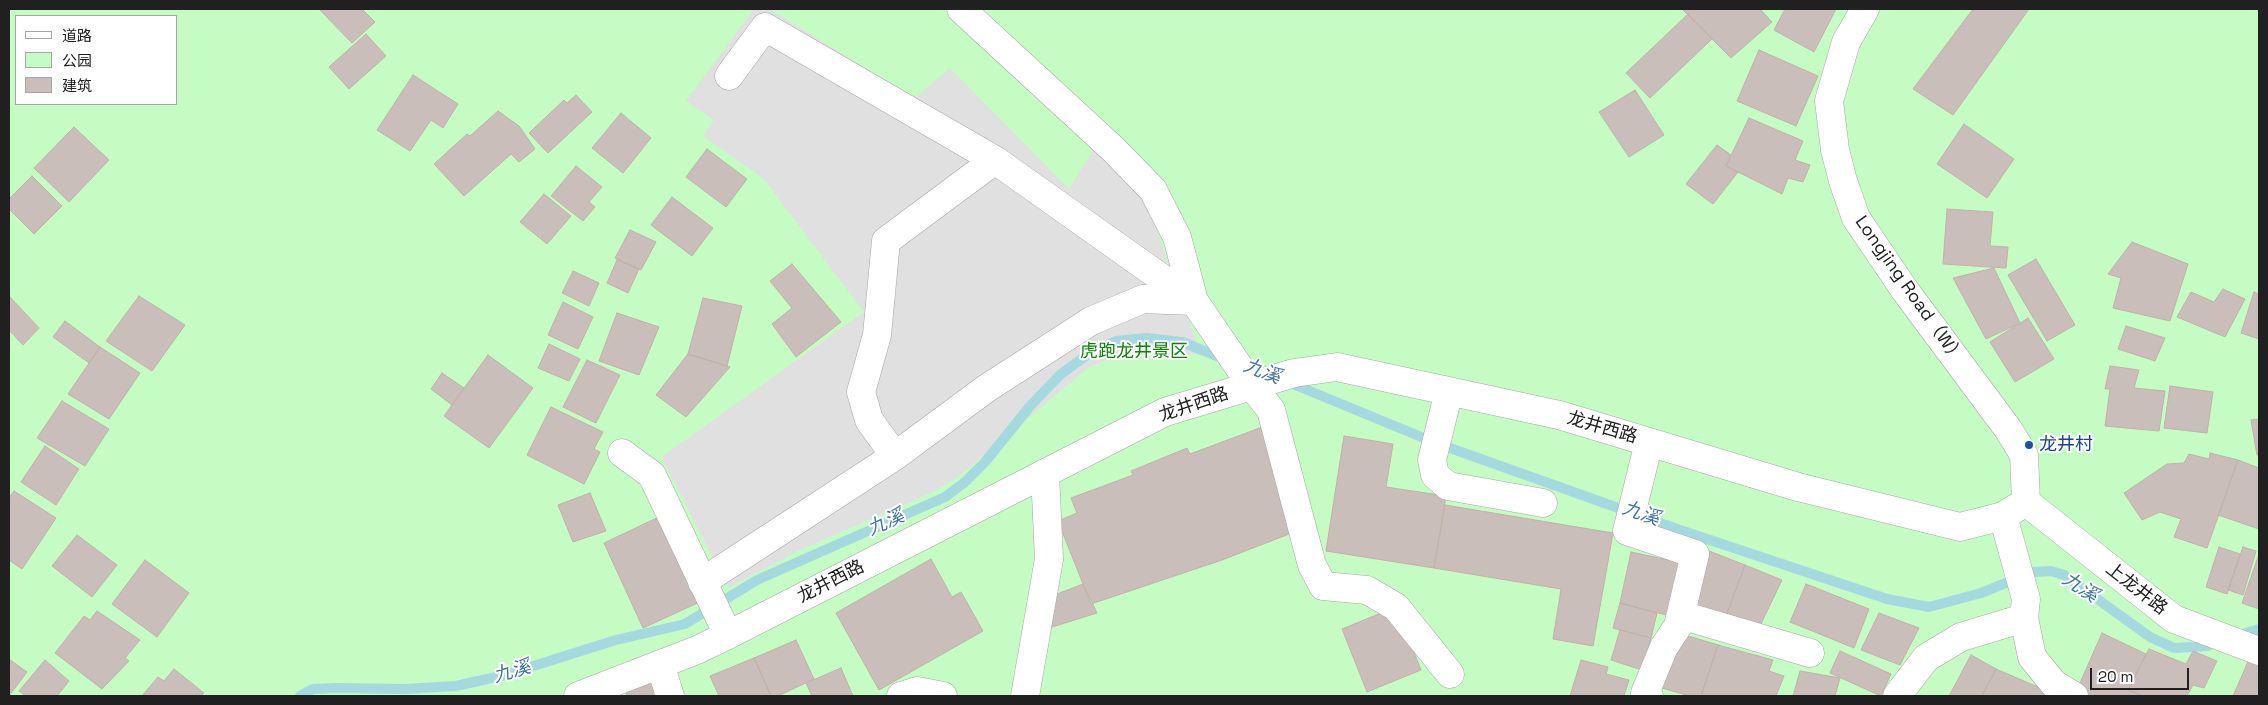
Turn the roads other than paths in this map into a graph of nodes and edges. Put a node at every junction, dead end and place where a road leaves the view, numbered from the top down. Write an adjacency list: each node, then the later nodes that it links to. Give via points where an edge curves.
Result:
1 (961, 9): 6 (street, via 1114,149 1153,190 1177,237)
2 (1865, 9): 14 (street, Longjing Road（W）, via 1846,42 1829,101 1835,150 1843,180 1856,218 2024,455)
3 (766, 18): 4 (street); 5 (street)
4 (729, 76)
5 (995, 160): 6 (street); 11 (street, via 886,240 877,335 861,392 869,420)
6 (1194, 301): 7 (street); 11 (street, via 1144,299 1091,321 987,388)
7 (1252, 386): 8 (street, 龙井西路, via 1294,373 1337,367); 12 (street, 龙井西路, via 1165,412); 23 (street, via 1272,410 1312,565 1323,586 1367,590 1396,607)
8 (1449, 391): 9 (street, 龙井西路, via 1559,415); 13 (street, via 1432,460 1435,475 1448,486)
9 (1649, 442): 15 (street, 龙井西路, via 1798,487 1960,527); 17 (street, via 1627,532 1695,554)
10 (622, 453): 16 (street, via 652,475)
11 (895, 456): 16 (street)
12 (1044, 473): 19 (street, 龙井西路); 28 (street, via 1049,559)
13 (1543, 502)
14 (2026, 502): 15 (street, 龙井西路); 20 (street, 上龙井路, via 2174,619)
15 (2002, 516): 18 (street, via 2026,599)
16 (702, 582): 19 (street)
17 (1681, 615): 21 (street); 29 (street, via 1644,693)
18 (2024, 618): 30 (street, via 1961,637 1926,658); 31 (street, via 2032,657 2054,684)
19 (728, 635): 22 (street, 龙井西路)
20 (2259, 651)
21 (1810, 653)
22 (660, 664): 24 (street, 龙井西路); 25 (street)
23 (1450, 674)
24 (578, 696)
25 (670, 696)
26 (901, 696): 27 (street, via 917,691)
27 (942, 696)
28 (1025, 696)
29 (1649, 696)
30 (1897, 696)
31 (2074, 696)

